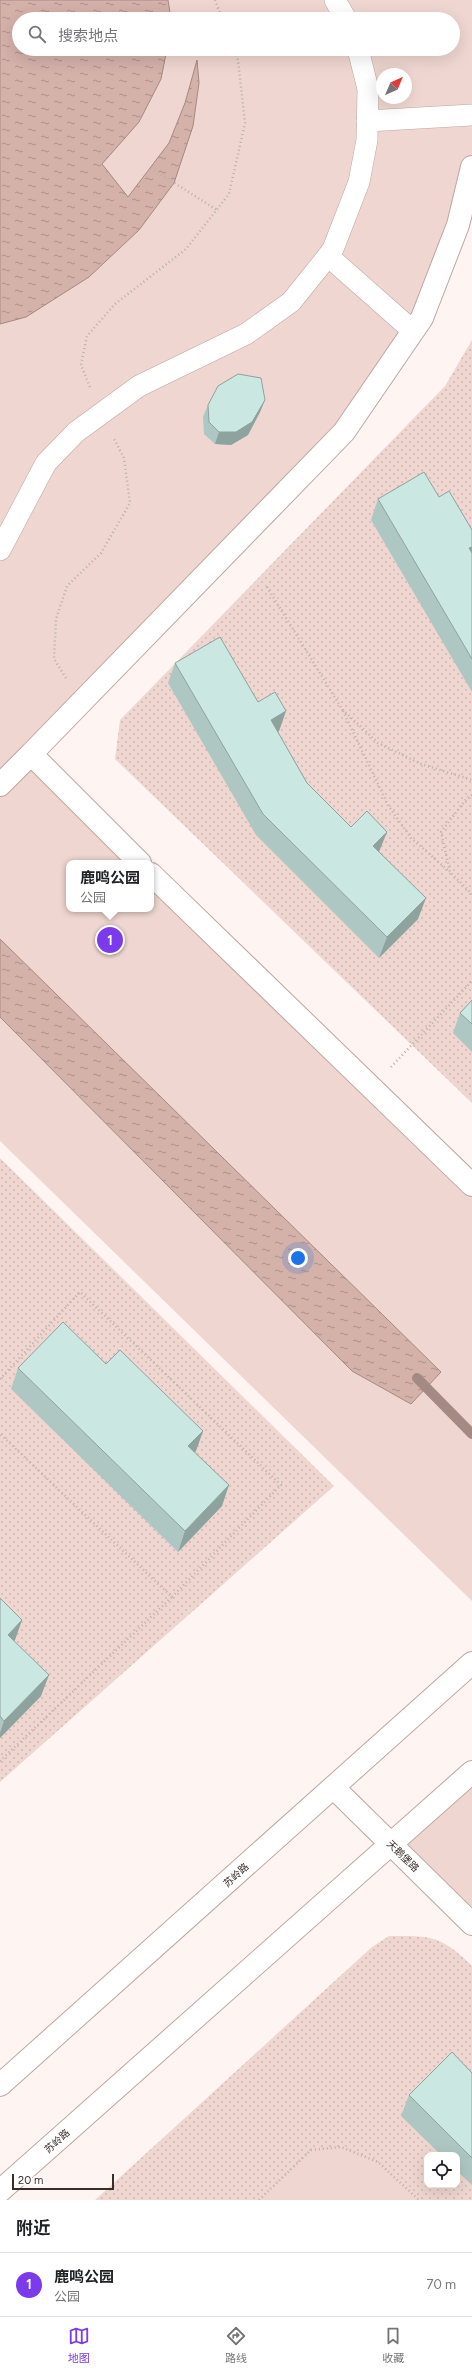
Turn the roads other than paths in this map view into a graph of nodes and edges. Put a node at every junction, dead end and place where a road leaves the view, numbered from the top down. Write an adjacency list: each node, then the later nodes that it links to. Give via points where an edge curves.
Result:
1 (335, 0): 2 (street)
2 (342, 12)
3 (360, 56): 5 (street, via 368,89)
4 (472, 115): 5 (street)
5 (367, 121): 8 (street, via 367,140 359,182)
6 (472, 168): 7 (street)
7 (465, 228): 9 (street, via 422,318)
8 (328, 256): 9 (street); 10 (street, via 291,302 246,334 139,386 76,432 46,463)
9 (413, 331): 11 (street, via 344,432)
10 (0, 550)
11 (31, 754): 12 (street); 13 (street)
12 (0, 785)
13 (137, 860)
14 (154, 877): 15 (street)
15 (472, 1185)
16 (472, 1663): 18 (street, 苏岭路)
17 (472, 1772): 19 (street, 苏岭路)
18 (334, 1788): 19 (street, 天鹅堡路); 21 (street, 苏岭路)
19 (390, 1844): 20 (street, 天鹅堡路); 22 (street, 苏岭路)
20 (472, 1924)
21 (0, 2086)
22 (0, 2191)

